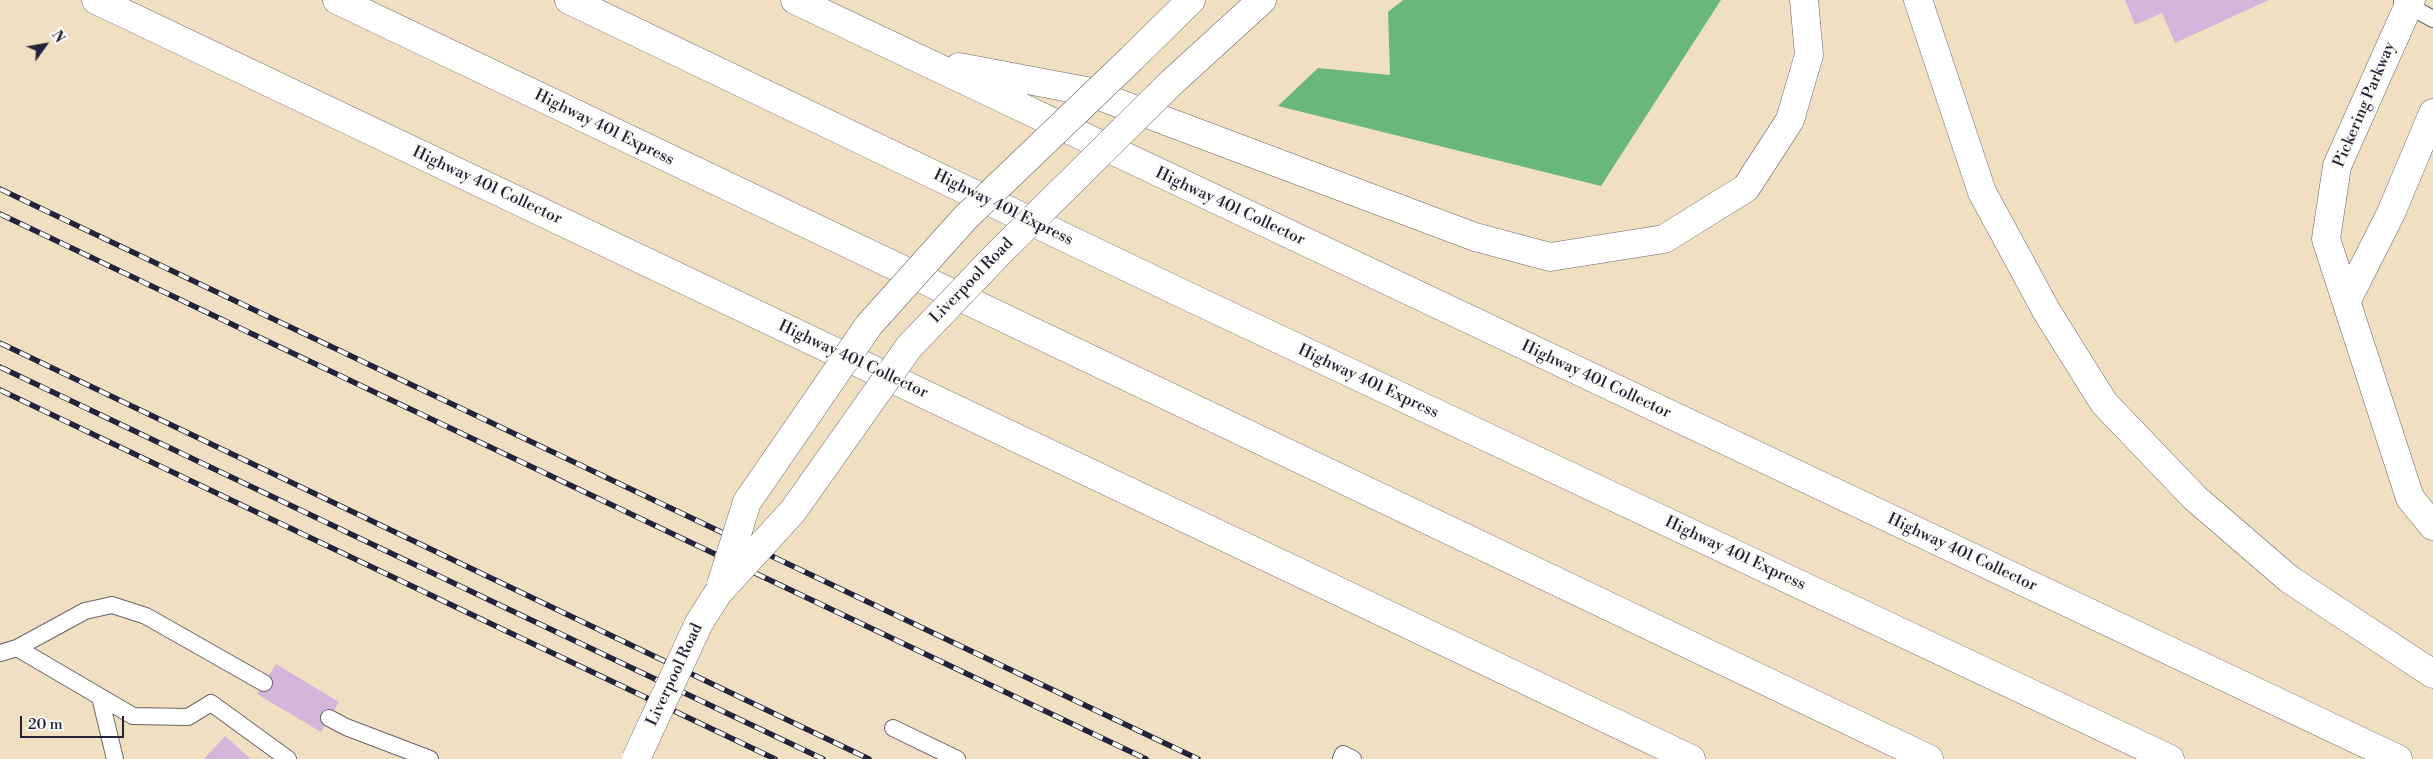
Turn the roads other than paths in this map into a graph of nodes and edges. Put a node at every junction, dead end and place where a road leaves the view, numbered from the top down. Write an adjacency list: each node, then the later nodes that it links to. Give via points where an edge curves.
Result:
1 (96, 0): 30 (main road, Highway 401 Collector)
2 (337, 0): 31 (main road, Highway 401 Express)
3 (569, 0): 32 (main road, Highway 401 Express)
4 (795, 0): 11 (main road, Highway 401 Collector)
5 (1191, 0): 15 (main road, Liverpool Road, bridge, via 966,217 869,325 747,502)
6 (1262, 0): 15 (main road, Liverpool Road, bridge, via 1171,83 909,347 793,511)
7 (1804, 0): 11 (main road, via 1809,55 1790,120 1746,188 1664,239 1550,257 1474,237 1086,91)
8 (1918, 0): 18 (main road, via 1982,192 2047,312 2104,403 2195,498 2290,578)
9 (2406, 2): 10 (lane); 13 (main road, Pickering Parkway, via 2337,166 2326,239)
10 (2433, 19)
11 (922, 61): 33 (main road, Highway 401 Collector)
12 (2433, 113): 13 (main road, via 2391,213)
13 (2347, 300): 14 (main road, Pickering Parkway, via 2410,498)
14 (2433, 526)
15 (718, 593): 26 (main road, Liverpool Road, bridge, via 699,623)
16 (17, 648): 17 (lane); 19 (lane, via 86,611 112,605 146,616); 20 (lane)
17 (0, 653)
18 (2433, 674)
19 (264, 683)
20 (100, 697): 23 (lane); 24 (lane, via 133,716 188,717 211,704)
21 (330, 718): 25 (lane)
22 (893, 728): 27 (lane)
23 (115, 759)
24 (288, 759)
25 (430, 759)
26 (636, 759)
27 (957, 759)
28 (1341, 759): 29 (lane, via 1343,754)
29 (1353, 759)
30 (1691, 759)
31 (1929, 759)
32 (2170, 759)
33 (2398, 759)

